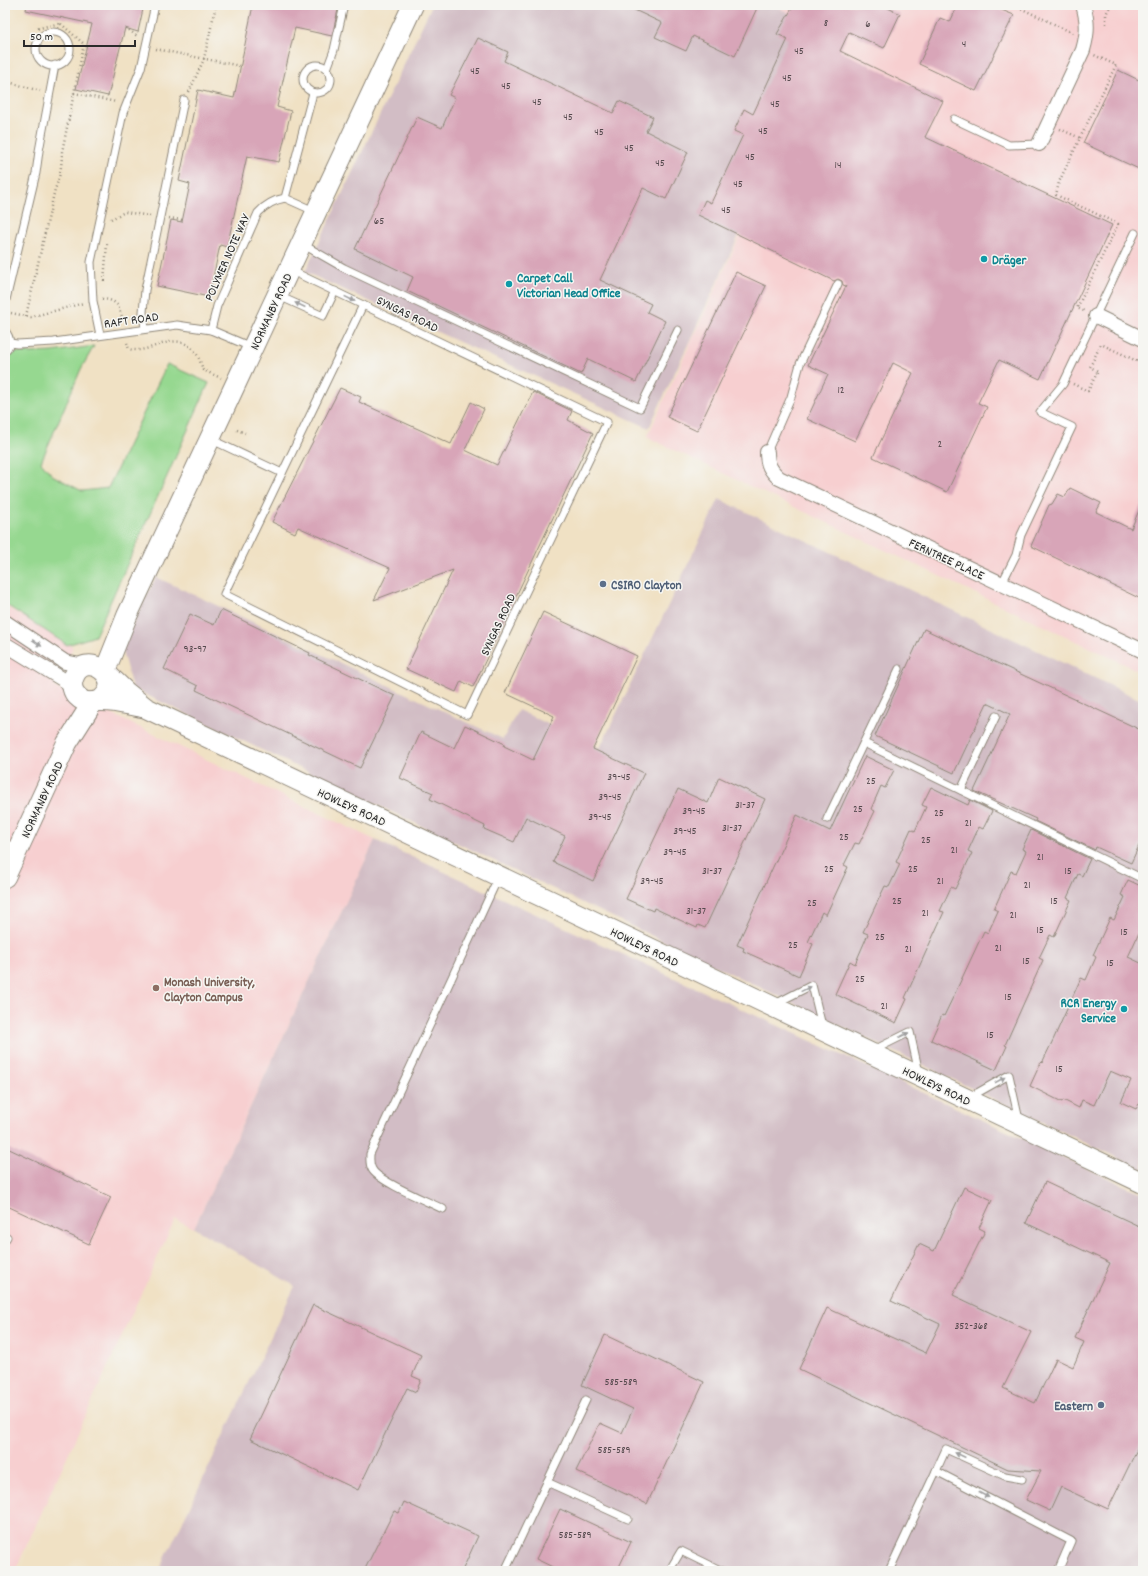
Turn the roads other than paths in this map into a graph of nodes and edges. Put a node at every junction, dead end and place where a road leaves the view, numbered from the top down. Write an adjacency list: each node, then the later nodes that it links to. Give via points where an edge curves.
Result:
1 (155, 5): 26 (lane, via 141,68 123,113 91,262 93,301)
2 (344, 5): 6 (lane)
3 (413, 5): 12 (street, NORMANBY ROAD)
4 (1083, 5): 10 (street, via 1088,23 1085,44)
5 (55, 65): 5 (lane, via 39,60 36,54 36,46 41,36 51,31 67,39 70,50 65,60); 19 (lane, via 36,173)
6 (327, 69): 7 (lane, via 331,78 329,87 321,93); 7 (lane, via 318,65 311,66 305,73 303,83 308,91)
7 (313, 93): 11 (lane)
8 (184, 100): 22 (lane, via 145,290)
9 (954, 119): 10 (lane, via 1009,145)
10 (1039, 144)
11 (285, 198): 12 (lane); 23 (lane, POLYMER NOTE WAY, via 265,205 258,213 216,306)
12 (316, 212): 14 (street, NORMANBY ROAD)
13 (1135, 233): 21 (lane)
14 (302, 243): 15 (street, NORMANBY ROAD); 24 (lane, via 344,268 640,408)
15 (290, 270): 17 (lane, SYNGAS ROAD); 18 (street, NORMANBY ROAD)
16 (838, 284): 32 (lane, via 800,364 791,397)
17 (335, 291): 18 (lane, one-way to 18, via 323,316); 20 (lane, SYNGAS ROAD, one-way to 20)
18 (278, 295): 29 (street, NORMANBY ROAD)
19 (5, 304)
20 (363, 305): 33 (lane, SYNGAS ROAD); 33 (lane, SYNGAS ROAD, via 607,422 467,715 224,594)
21 (1096, 316): 27 (street); 34 (lane, via 1066,380 1040,412 1072,427 1021,535 1016,555)
22 (145, 329): 23 (lane, RAFT ROAD, via 177,325); 26 (lane, RAFT ROAD)
23 (211, 330): 29 (lane, RAFT ROAD)
24 (678, 330)
25 (5, 331): 28 (lane)
26 (100, 336): 28 (lane, RAFT ROAD, via 34,344)
27 (1143, 339)
28 (10, 343): 30 (lane)
29 (253, 348): 31 (street, NORMANBY ROAD)
30 (5, 351)
31 (210, 439): 33 (lane); 38 (street, NORMANBY ROAD, via 127,616)
32 (767, 452): 34 (street, FERNTREE PLACE, via 770,470 779,478)
33 (282, 473)
34 (1002, 584): 37 (street, FERNTREE PLACE)
35 (5, 622): 38 (street, one-way to 38, via 65,662)
36 (5, 644): 40 (street)
37 (1143, 651)
38 (97, 669): 40 (street, via 75,675); 41 (street, via 109,680 110,686 104,698); 42 (street, HOWLEYS ROAD)
39 (899, 669): 45 (lane)
40 (72, 686): 41 (street, via 78,697 86,702); 44 (street, NORMANBY ROAD)
41 (96, 702): 42 (street, HOWLEYS ROAD); 44 (street, NORMANBY ROAD)
42 (146, 708): 49 (street, HOWLEYS ROAD)
43 (996, 716): 46 (lane)
44 (68, 743): 48 (street, NORMANBY ROAD)
45 (864, 743): 46 (lane); 47 (lane)
46 (960, 790): 50 (lane)
47 (827, 819)
48 (7, 866)
49 (498, 876): 51 (street, HOWLEYS ROAD); 58 (lane, via 370,1154 371,1169 380,1178)
50 (1143, 879)
51 (771, 1006): 52 (street, HOWLEYS ROAD); 52 (lane, one-way to 52, via 812,985)
52 (823, 1031): 53 (street, HOWLEYS ROAD)
53 (868, 1052): 54 (street, HOWLEYS ROAD); 54 (lane, one-way to 54, via 910,1032)
54 (920, 1077): 55 (street, HOWLEYS ROAD)
55 (966, 1099): 56 (street, HOWLEYS ROAD); 56 (lane, one-way to 56, via 1010,1075)
56 (1020, 1125): 57 (street, HOWLEYS ROAD)
57 (1143, 1184)
58 (443, 1209)
59 (586, 1400): 62 (lane)
60 (936, 1471): 61 (lane, one-way to 60, via 1005,1476 946,1449); 67 (lane); 68 (lane, one-way to 68, via 1071,1540)
61 (1022, 1479)
62 (547, 1482): 63 (lane); 64 (lane)
63 (628, 1519)
64 (505, 1571)
65 (669, 1571): 66 (lane, via 681,1551)
66 (722, 1571)
67 (889, 1571)
68 (1058, 1571)

